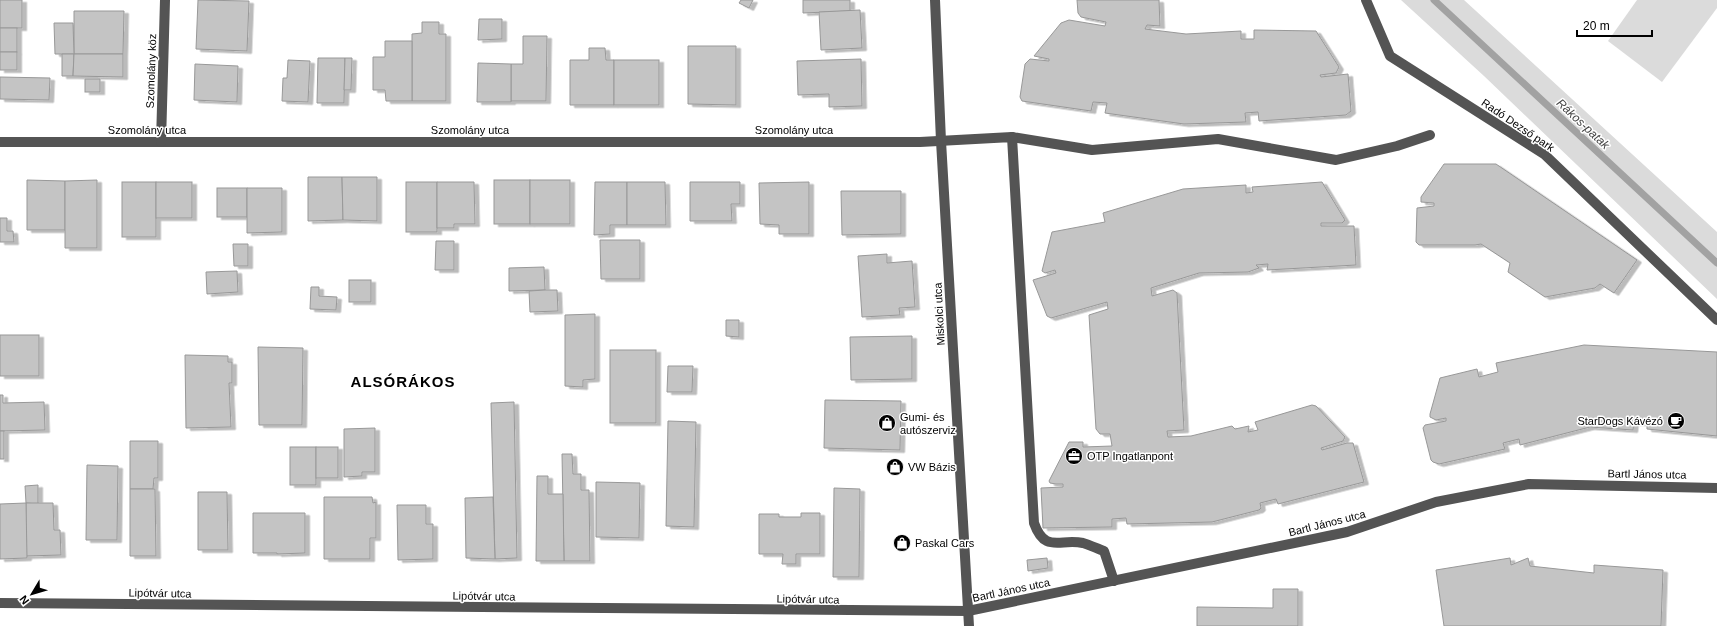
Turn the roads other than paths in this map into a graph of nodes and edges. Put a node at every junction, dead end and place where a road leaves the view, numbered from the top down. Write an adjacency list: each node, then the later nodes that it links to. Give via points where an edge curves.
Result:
1 (165, 0): 8 (street, Szomolány köz)
2 (935, 0): 6 (street, Miskolci utca)
3 (1366, 0): 9 (street, Radó Dezső park, via 1390,56 1544,154)
4 (1430, 135): 5 (street, Szomolány utca, via 1398,146 1336,160 1218,140 1092,150)
5 (1012, 137): 6 (street, Szomolány utca); 11 (street, via 1034,523 1038,534 1045,541 1083,543 1104,551)
6 (941, 141): 8 (street, Szomolány utca); 13 (street, Miskolci utca)
7 (0, 142): 8 (street, Szomolány utca)
8 (161, 142)
9 (1717, 320)
10 (1717, 488): 11 (street, Bartl János utca, via 1529,484 1436,502 1347,532)
11 (1114, 581): 13 (street, Bartl János utca)
12 (0, 603): 13 (street, Lipótvár utca)
13 (968, 611): 14 (street, Miskolci utca)
14 (969, 626)

